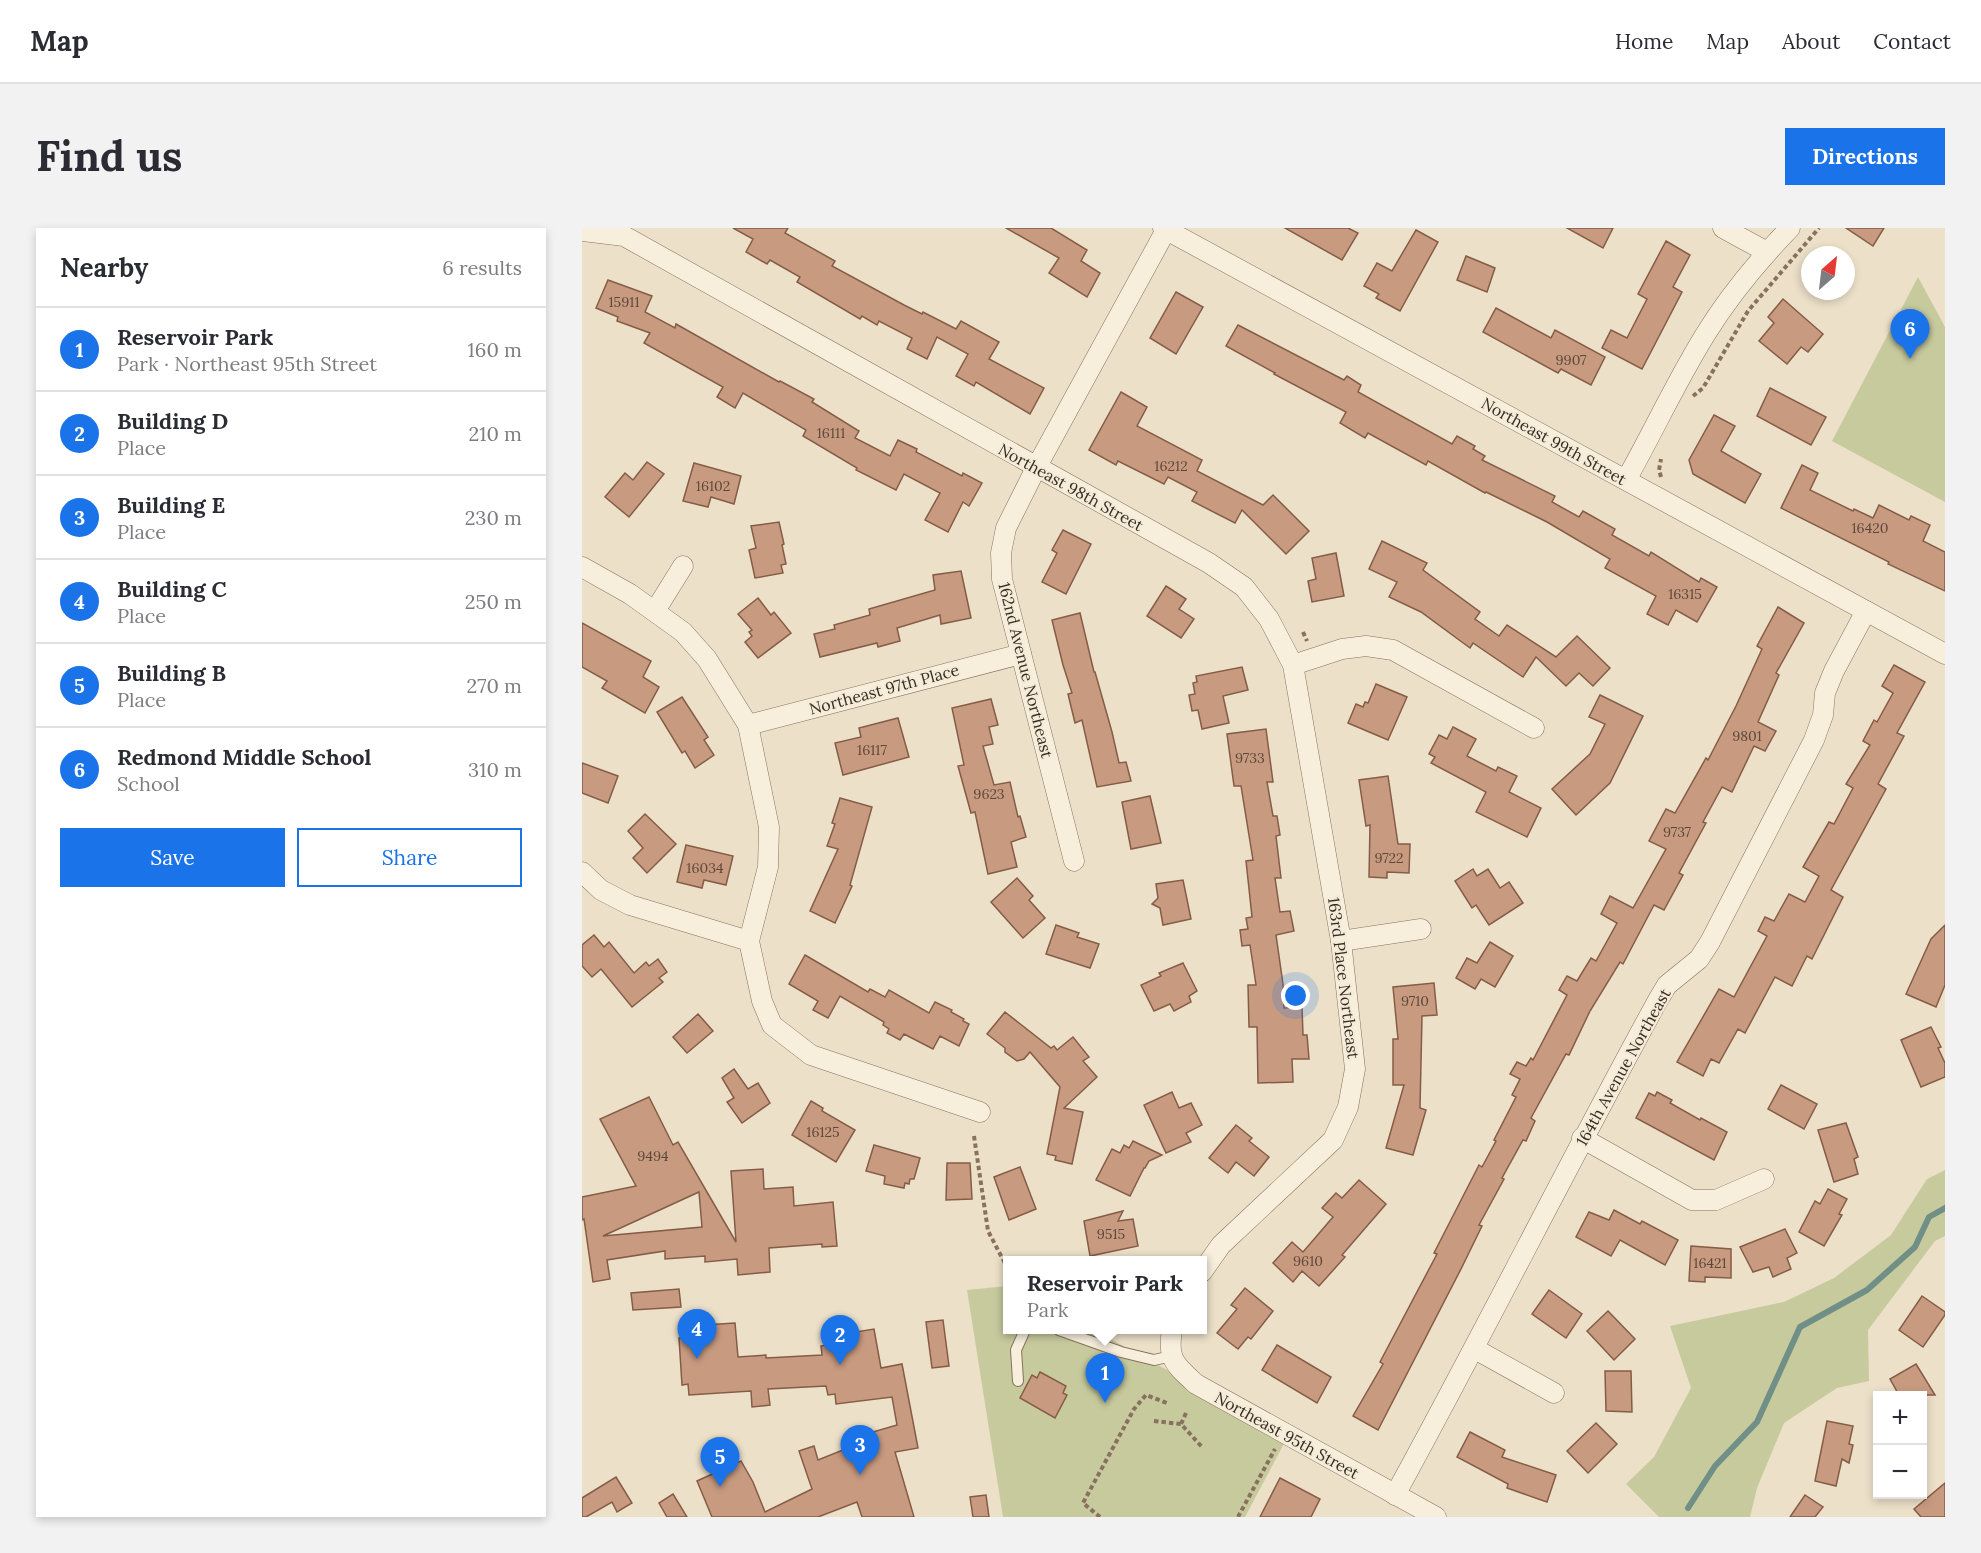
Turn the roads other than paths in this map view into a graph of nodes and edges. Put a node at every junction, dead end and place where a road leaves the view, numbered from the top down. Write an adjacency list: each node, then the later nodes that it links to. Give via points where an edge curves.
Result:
1 (1724, 228): 5 (street)
2 (1790, 228): 5 (street)
3 (1165, 229): 6 (street, 162nd Avenue Northeast); 7 (street, Northeast 99th Street)
4 (582, 231): 6 (street, Northeast 98th Street, via 624,237)
5 (1767, 252): 7 (street, via 1729,298 1704,337)
6 (1036, 468): 12 (street, 162nd Avenue Northeast, via 1006,528 1001,553 1002,579); 14 (street, Northeast 98th Street, via 1209,563 1244,587 1269,619)
7 (1626, 480): 11 (street, Northeast 99th Street)
8 (683, 566): 10 (street)
9 (582, 567): 10 (street)
10 (655, 611): 15 (street, via 683,632 707,658)
11 (1866, 611): 13 (street, Northeast 99th Street); 23 (street, 164th Avenue Northeast, via 1825,693 1823,715 1814,740 1710,942 1699,959 1667,985)
12 (1021, 654): 15 (street, Northeast 97th Place); 17 (street, 162nd Avenue Northeast)
13 (1945, 654)
14 (1293, 664): 16 (street, via 1366,646 1393,650); 20 (street, 163rd Place Northeast)
15 (748, 725): 21 (street, via 769,827 768,867)
16 (1534, 728)
17 (1074, 861)
18 (582, 872): 21 (street, via 601,891 630,905)
19 (1421, 929): 20 (street)
20 (1341, 941): 25 (street, 163rd Place Northeast, via 1355,1069 1348,1107 1333,1140 1221,1245)
21 (749, 942): 22 (street, via 762,1001 772,1025 811,1055)
22 (980, 1112)
23 (1582, 1138): 24 (street, via 1692,1200 1716,1200); 29 (street, 164th Avenue Northeast)
24 (1764, 1179)
25 (1207, 1266)
26 (1024, 1334): 31 (lane, via 1016,1350)
27 (1072, 1334): 30 (lane, via 1154,1360)
28 (1171, 1334): 30 (street)
29 (1475, 1349): 32 (street); 33 (street, 164th Avenue Northeast)
30 (1172, 1356): 33 (street, Northeast 95th Street, via 1175,1365 1196,1384)
31 (1018, 1381)
32 (1554, 1393)
33 (1395, 1495): 34 (street, Northeast 95th Street)
34 (1436, 1517)

